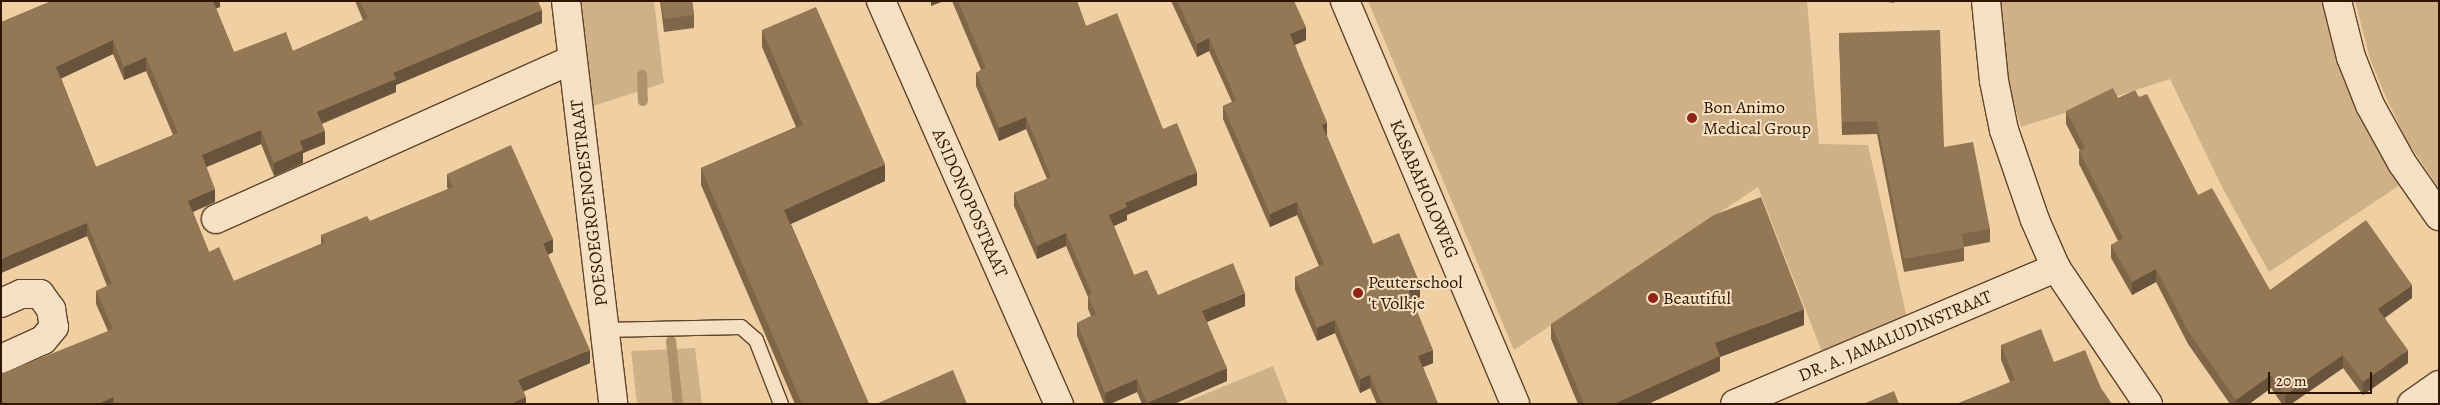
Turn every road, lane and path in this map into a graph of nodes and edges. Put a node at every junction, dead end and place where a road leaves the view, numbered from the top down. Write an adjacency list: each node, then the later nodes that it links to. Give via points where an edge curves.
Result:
1 (566, 1): 6 (street, POESOEGROENOESTRAAT)
2 (881, 1): 16 (street, ASIDONOPOSTRAAT)
3 (1345, 1): 17 (street, KASABAHOLOWEG)
4 (1986, 1): 9 (street, via 1994,81 2004,130 2016,171)
5 (2338, 1): 7 (street, via 2351,58 2370,105 2402,163)
6 (572, 60): 8 (street); 11 (street, POESOEGROENOESTRAAT)
7 (2439, 216)
8 (216, 219)
9 (2056, 268): 18 (street, DR. A. JAMALUDINSTRAAT); 19 (street)
10 (1, 303): 12 (street, via 21,294 40,294 51,309 54,327 43,340)
11 (604, 330): 14 (street, POESOEGROENOESTRAAT); 15 (lane, via 741,327 756,340)
12 (1, 359)
13 (2439, 385): 20 (street)
14 (610, 403)
15 (781, 404)
16 (1059, 404)
17 (1515, 404)
18 (1735, 404)
19 (2148, 404)
20 (2412, 404)

